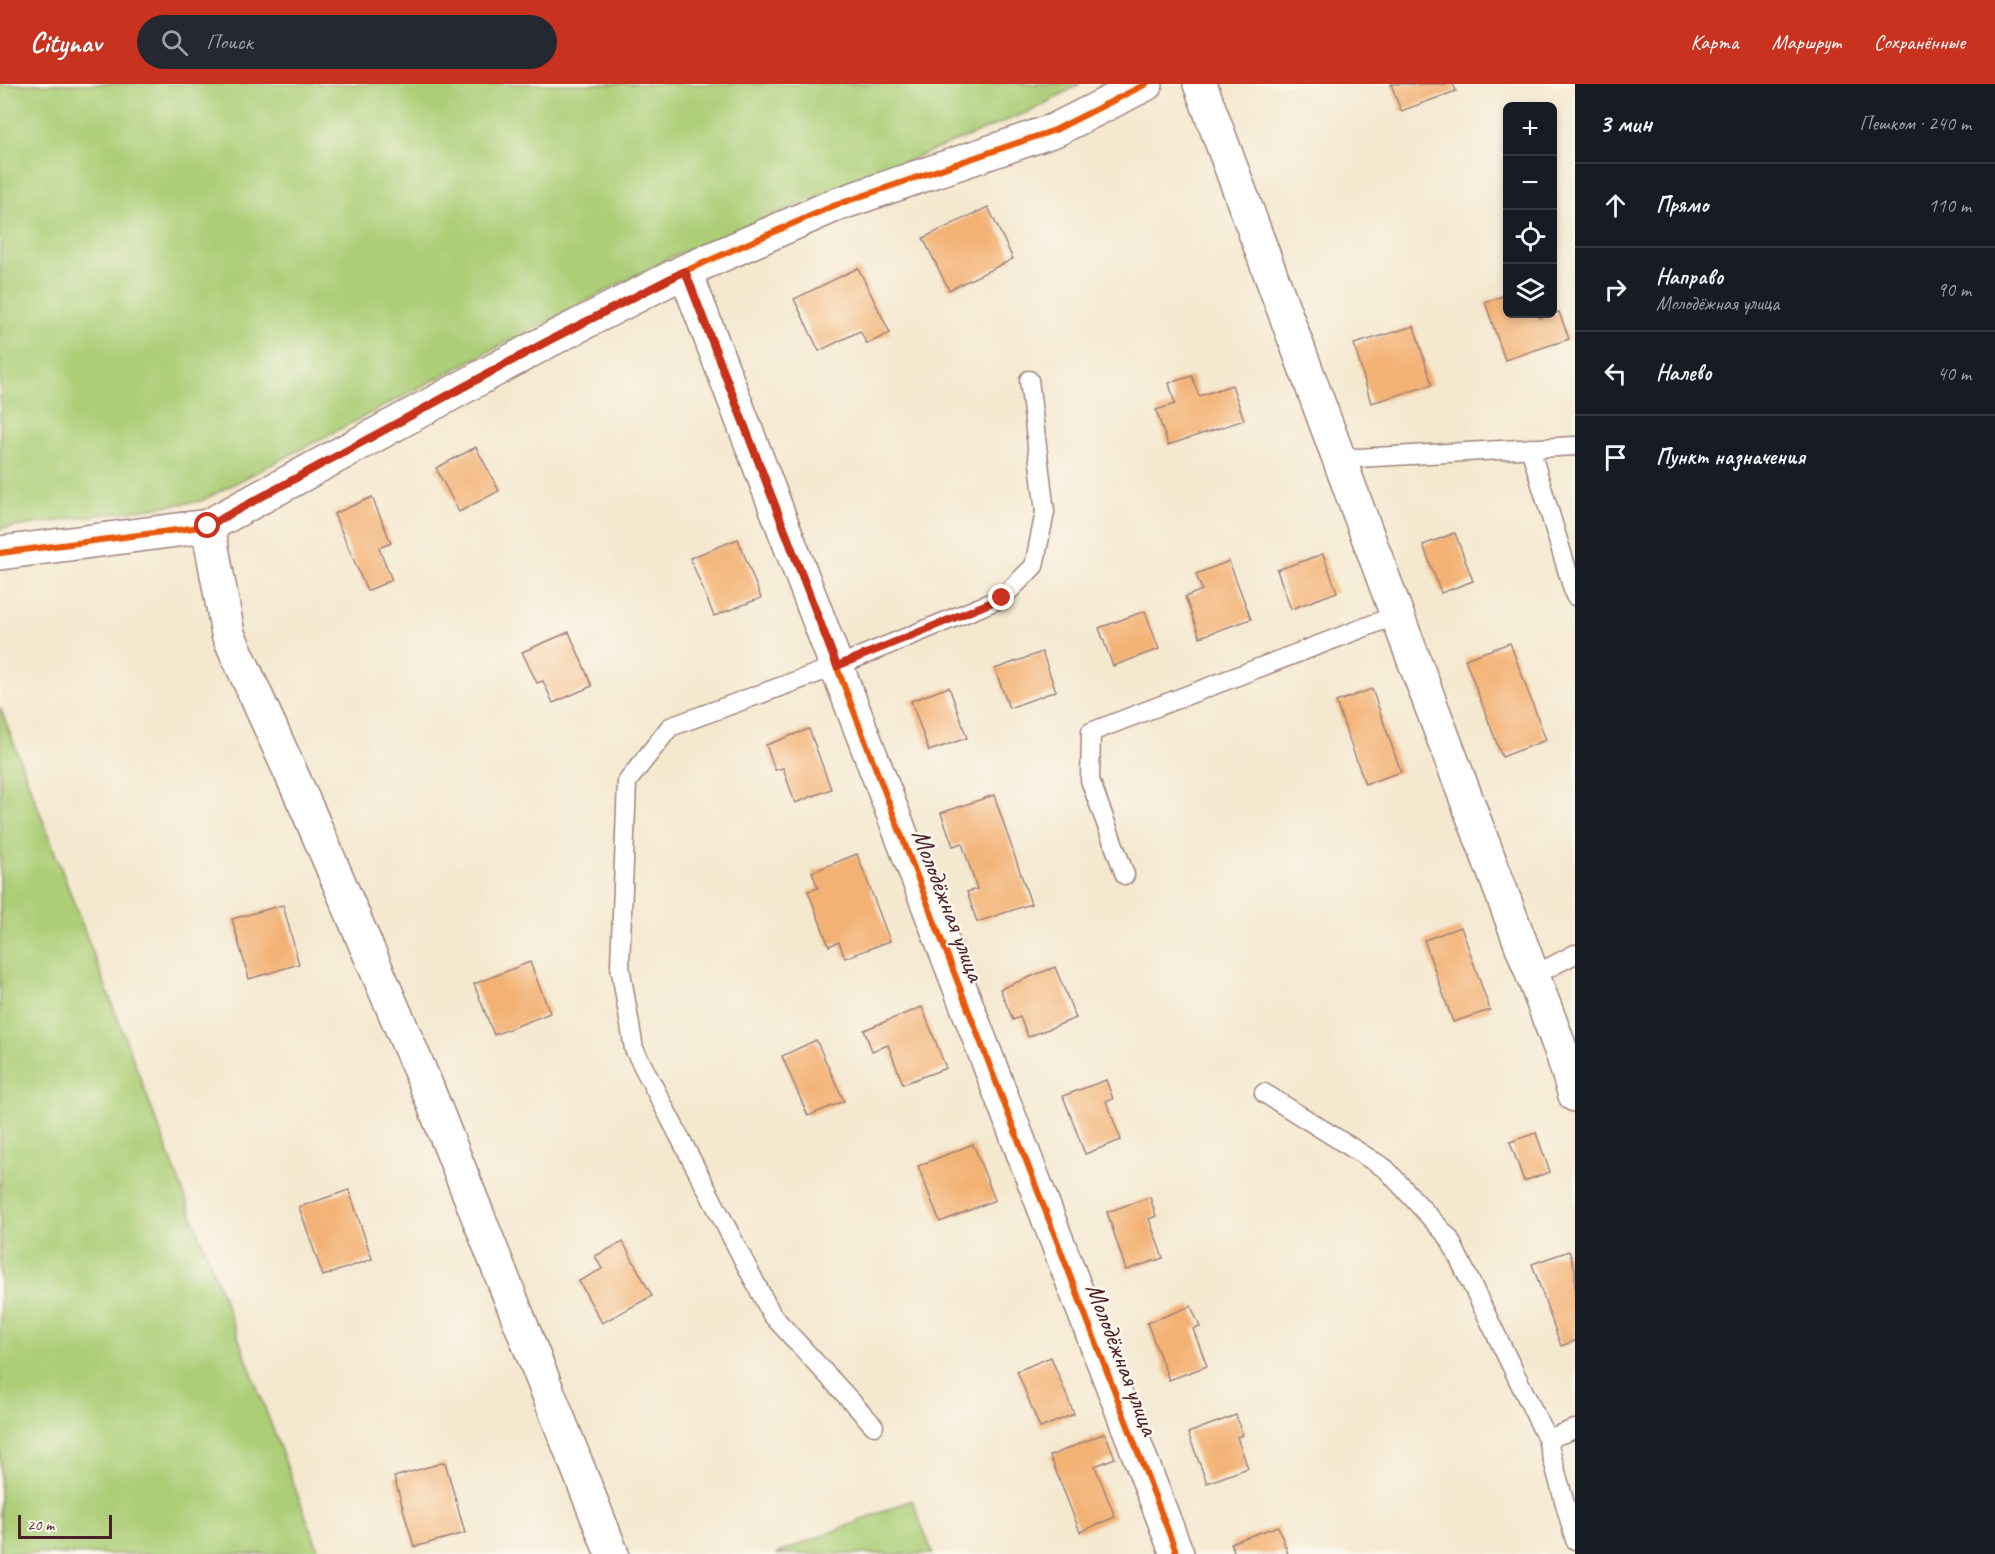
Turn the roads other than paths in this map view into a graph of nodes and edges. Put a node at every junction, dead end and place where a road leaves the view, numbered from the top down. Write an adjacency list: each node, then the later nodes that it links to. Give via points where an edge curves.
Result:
1 (1146, 84): 3 (street, via 1055,130 832,206)
2 (1200, 84): 7 (street)
3 (685, 271): 8 (street); 12 (street, Молодёжная улица)
4 (1029, 380): 12 (lane, via 1045,512 1034,566 1002,598)
5 (1575, 446): 6 (lane)
6 (1530, 448): 7 (lane); 10 (lane)
7 (1339, 459): 11 (street)
8 (208, 526): 9 (street); 23 (street, via 228,634 426,1085)
9 (0, 553)
10 (1575, 596)
11 (1397, 615): 13 (lane, via 1091,732 1090,780); 15 (street)
12 (837, 666): 19 (lane, via 670,727 627,782 620,966 634,1049 772,1316); 24 (street, Молодёжная улица)
13 (1125, 874)
14 (1575, 954): 15 (lane)
15 (1533, 975): 16 (street)
16 (1569, 1051): 18 (street)
17 (1264, 1093): 21 (lane, via 1386,1169 1449,1238)
18 (1575, 1095)
19 (874, 1426)
20 (1575, 1429): 21 (lane)
21 (1547, 1439): 22 (lane)
22 (1575, 1540)
23 (612, 1554)
24 (1177, 1554)

